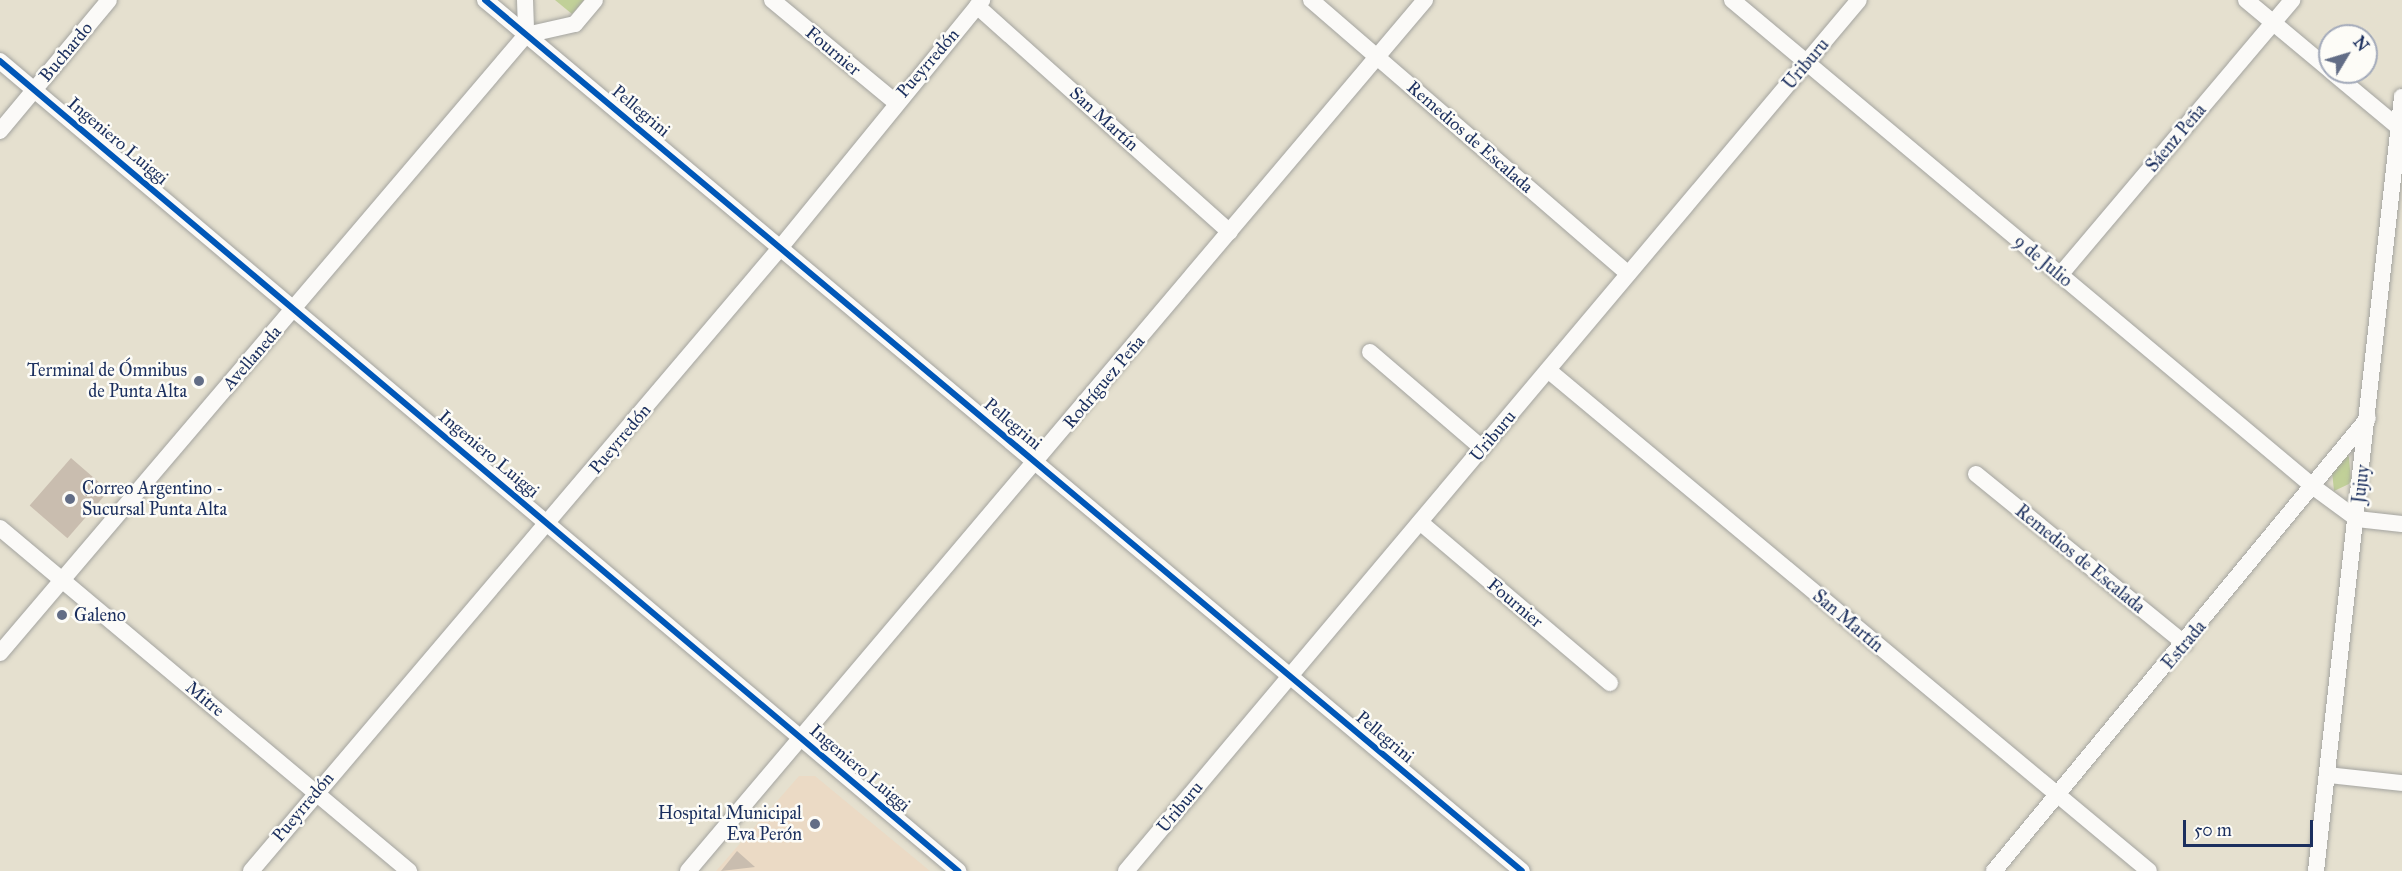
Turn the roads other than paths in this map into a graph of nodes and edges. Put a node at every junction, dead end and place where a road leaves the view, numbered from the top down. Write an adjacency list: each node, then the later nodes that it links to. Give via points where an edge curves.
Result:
1 (110, 0): 20 (street, Buchardo)
2 (485, 0): 14 (street, Pellegrini)
3 (525, 0): 14 (street)
4 (595, 0): 14 (street, via 575,24)
5 (772, 0): 22 (street, Fournier)
6 (1311, 0): 15 (street, Remedios de Escalada)
7 (1425, 0): 15 (street, Rodríguez Peña)
8 (1732, 0): 18 (street, 9 de Julio)
9 (1859, 0): 18 (street, Uriburu)
10 (2246, 0): 13 (street)
11 (2292, 0): 13 (street, Sáenz Peña)
12 (979, 3): 22 (street, Pueyrredón); 25 (street, San Martín)
13 (2274, 23): 16 (street); 29 (street, Sáenz Peña)
14 (526, 35): 26 (street, Pellegrini); 30 (street, Avellaneda)
15 (1377, 57): 25 (street, Rodríguez Peña); 28 (street, Remedios de Escalada)
16 (2318, 60)
17 (0, 61): 20 (street, Ingeniero Luiggi)
18 (1807, 62): 28 (street, Uriburu); 29 (street, 9 de Julio)
19 (2347, 84): 23 (street)
20 (34, 90): 24 (street, Buchardo); 30 (street, Ingeniero Luiggi)
21 (2402, 97): 23 (street, Jujuy)
22 (894, 101): 26 (street, Pueyrredón)
23 (2398, 126): 27 (street, Jujuy)
24 (0, 130)
25 (1230, 232): 35 (street, Rodríguez Peña)
26 (780, 248): 35 (street, Pellegrini); 40 (street, Pueyrredón)
27 (2394, 267): 33 (street, Jujuy)
28 (1628, 274): 32 (street, Uriburu)
29 (2060, 275): 37 (street, 9 de Julio)
30 (295, 310): 40 (street, Ingeniero Luiggi); 43 (street, Avellaneda)
31 (1370, 352): 34 (street)
32 (1548, 370): 34 (street, Uriburu); 52 (street, San Martín)
33 (2369, 416): 37 (street, Estrada); 38 (street, Jujuy)
34 (1482, 448): 39 (street, Uriburu)
35 (1036, 463): 46 (street, Pellegrini); 48 (street, Rodríguez Peña)
36 (1976, 474): 44 (street, Remedios de Escalada)
37 (2315, 488): 38 (street, 9 de Julio); 44 (street, Estrada)
38 (2357, 519): 41 (street); 49 (street, Jujuy)
39 (1420, 522): 46 (street, Uriburu); 47 (street, Fournier)
40 (548, 524): 48 (street, Ingeniero Luiggi); 51 (street, Pueyrredón)
41 (2402, 524)
42 (0, 528): 43 (street, Mitre)
43 (61, 579): 45 (street, Avellaneda); 51 (street, Mitre)
44 (2185, 644): 52 (street, Estrada)
45 (0, 653)
46 (1290, 677): 57 (street, Uriburu); 58 (street, Pellegrini)
47 (1610, 683)
48 (803, 740): 55 (street, Rodríguez Peña); 56 (street, Ingeniero Luiggi)
49 (2328, 775): 50 (street); 61 (street, Jujuy)
50 (2402, 783)
51 (315, 792): 53 (street, Pueyrredón); 54 (street, Mitre)
52 (2057, 796): 59 (street, Estrada); 60 (street, San Martín)
53 (251, 871)
54 (409, 871)
55 (688, 871)
56 (958, 871)
57 (1126, 871)
58 (1522, 871)
59 (1994, 871)
60 (2149, 871)
61 (2316, 871)

